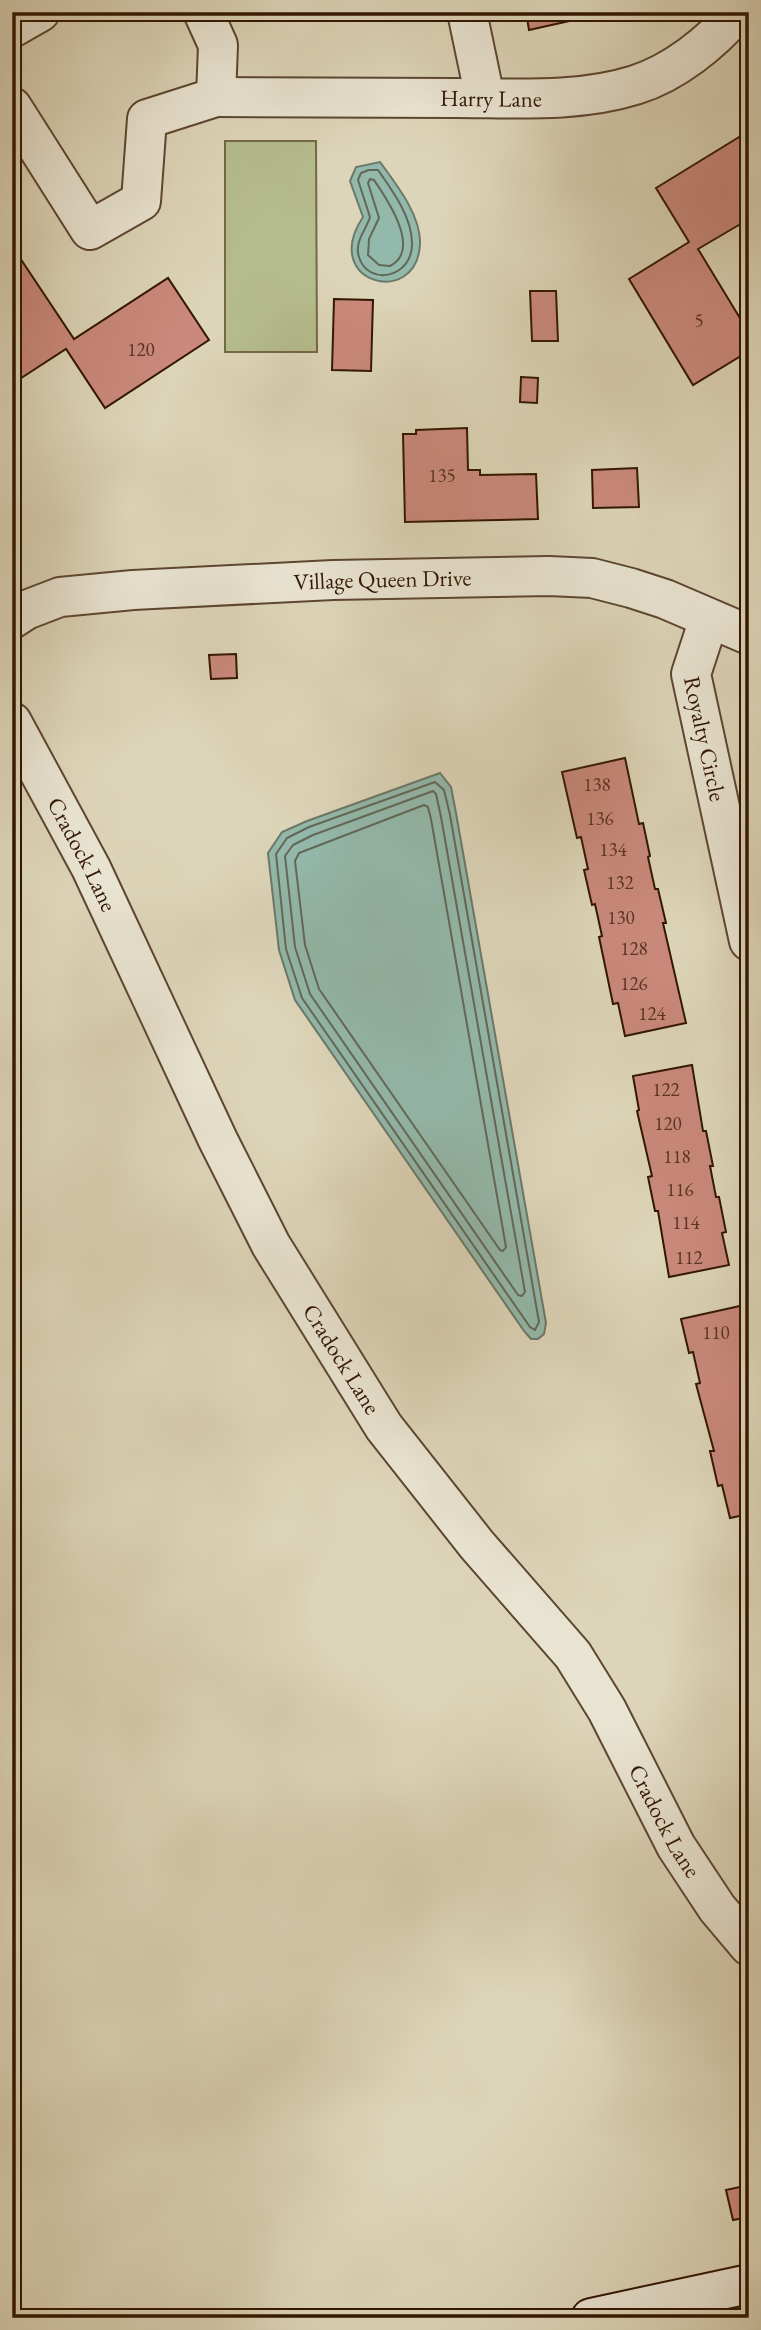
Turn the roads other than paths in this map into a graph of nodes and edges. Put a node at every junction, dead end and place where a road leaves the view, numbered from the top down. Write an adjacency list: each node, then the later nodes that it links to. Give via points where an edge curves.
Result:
1 (40, 12): 5 (street)
2 (202, 12): 6 (street, via 218,45)
3 (467, 12): 7 (street)
4 (738, 12): 7 (street, Harry Lane, via 707,44 638,84 596,96)
5 (12, 27)
6 (216, 97): 7 (street, Harry Lane); 8 (street, Harry Lane, via 147,119 141,201 90,230)
7 (485, 98)
8 (12, 107)
9 (12, 619): 10 (street, Village Queen Drive, via 60,597 133,590 549,576 592,578 631,588)
10 (709, 619): 11 (street, Village Queen Drive); 13 (street, Royalty Circle, via 691,674)
11 (749, 635)
12 (12, 722): 14 (street, Cradock Lane, via 91,868 271,1245 384,1427 477,1545 573,1655 607,1710 676,1846)
13 (749, 941)
14 (749, 1947)
15 (749, 2284): 16 (street)
16 (592, 2318)

